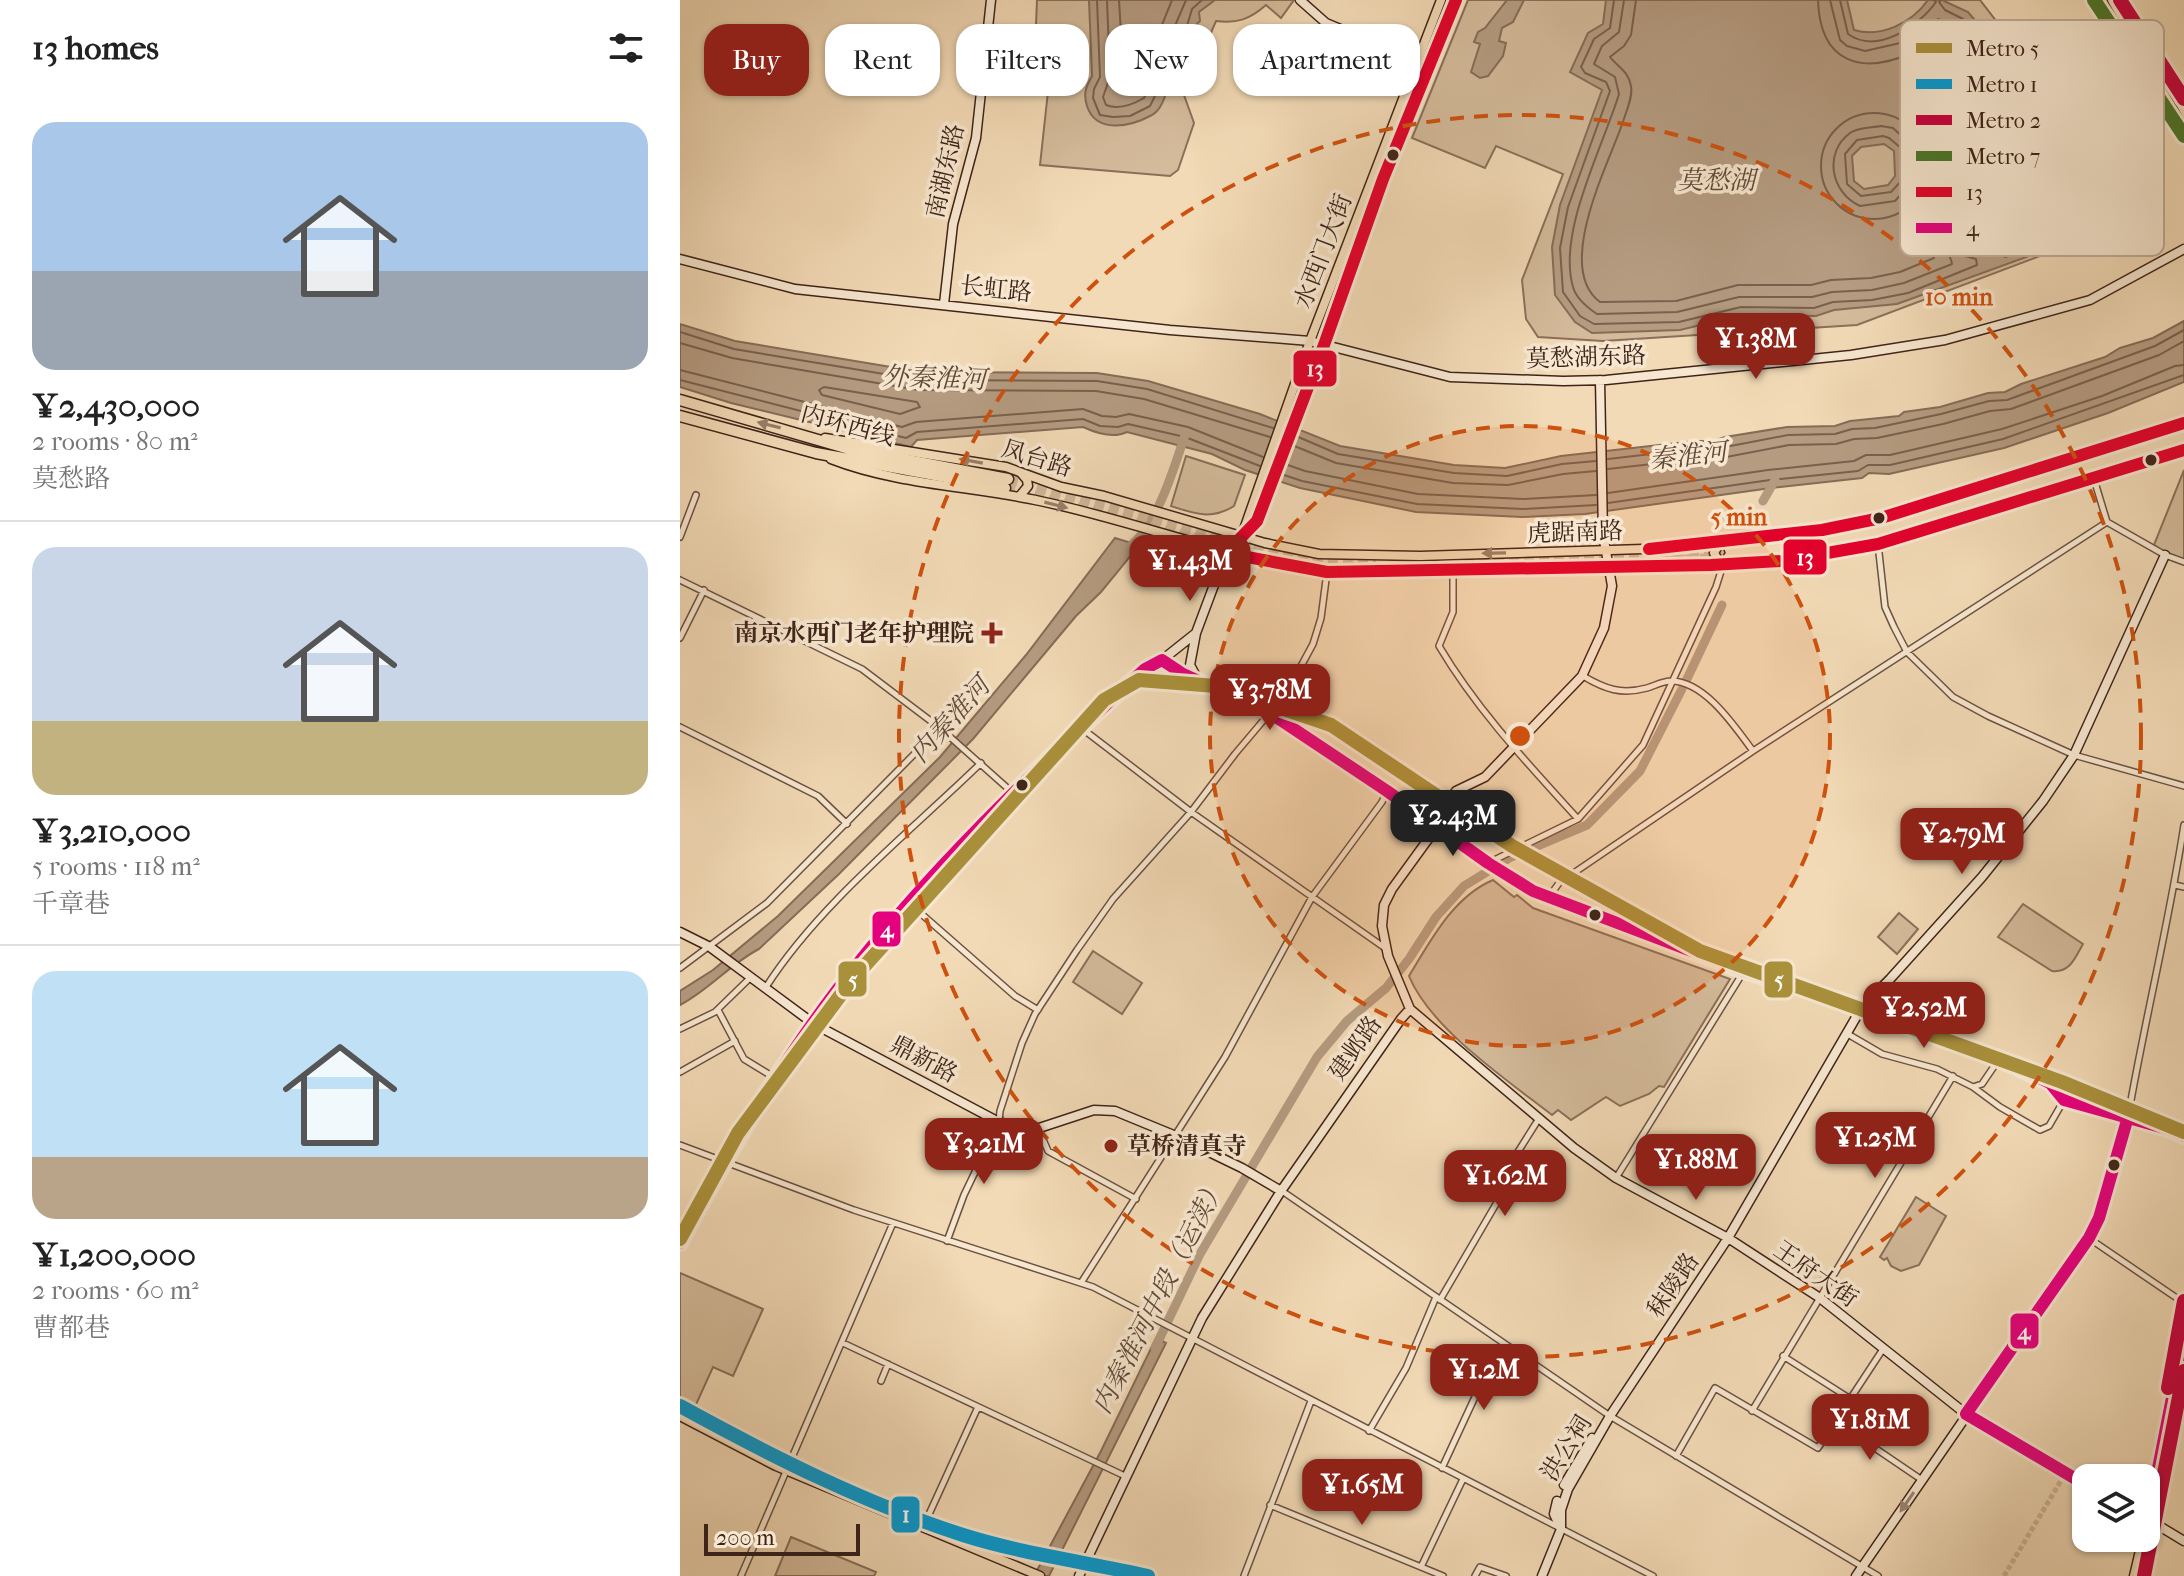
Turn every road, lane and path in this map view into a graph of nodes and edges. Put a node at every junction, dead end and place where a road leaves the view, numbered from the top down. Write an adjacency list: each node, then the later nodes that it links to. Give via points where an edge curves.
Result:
1 (991, 0): 16 (street, 南湖东路, via 976,138 953,224)
2 (1300, 0): 7 (street)
3 (1441, 0): 8 (main road, 水西门大街)
4 (1456, 0): 10 (main road, 水西门大街)
5 (2112, 0): 6 (main road)
6 (2123, 20)
7 (1328, 24)
8 (1420, 51)
9 (1420, 63): 10 (street)
10 (1429, 66): 18 (main road, 水西门大街)
11 (2164, 94): 13 (main road)
12 (1403, 96): 17 (main road, 水西门大街)
13 (2184, 130)
14 (2184, 249): 19 (street, 莫愁湖东路, via 2090,300 1945,340 1851,355)
15 (680, 259): 16 (street, 长虹路, via 795,289)
16 (944, 304): 17 (street, 长虹路)
17 (1310, 341): 18 (street, 莫愁湖东路); 39 (main road, 水西门大街)
18 (1324, 345): 19 (street, 莫愁湖东路, via 1450,377); 39 (main road, 水西门大街, via 1257,521)
19 (1600, 380): 44 (street)
20 (680, 400): 24 (highway, 内环西线, one-way to 20)
21 (680, 416): 27 (highway, 内环西线)
22 (2184, 423): 31 (main road, 虎踞南路)
23 (2184, 433): 30 (highway)
24 (817, 438): 27 (highway, 内环西线, via 1007,483); 28 (main road, 凤台路, one-way to 24)
25 (2184, 441): 30 (highway)
26 (2184, 450): 29 (main road, 虎踞南路)
27 (816, 453): 34 (main road, 凤台路, via 867,470)
28 (1020, 472): 34 (main road, via 1028,486); 39 (main road, 凤台路)
29 (2094, 479): 35 (main road, 虎踞南路); 38 (street)
30 (2041, 482): 31 (highway); 35 (highway); 36 (highway)
31 (1983, 487): 33 (main road, 虎踞南路)
32 (696, 495): 40 (street)
33 (1957, 495): 36 (highway); 41 (main road, 虎踞南路, via 1822,530)
34 (1019, 498): 45 (main road, 凤台路, one-way to 45, via 1122,521)
35 (2004, 506): 37 (main road, 虎踞南路)
36 (1923, 518): 37 (highway); 47 (highway, via 1823,547)
37 (1957, 522): 42 (main road, 虎踞南路)
38 (2107, 522): 46 (street); 57 (street)
39 (1241, 536): 43 (main road, 虎踞南路); 45 (street)
40 (680, 537)
41 (1720, 542): 44 (main road, 虎踞南路); 47 (main road, via 1714,553)
42 (1878, 544): 47 (main road, 虎踞南路, via 1793,561); 57 (street, via 1885,607)
43 (1279, 546): 44 (main road, 虎踞南路, one-way to 43, via 1340,556); 49 (main road, via 1269,553)
44 (1606, 551): 50 (street)
45 (1226, 553): 49 (main road, 虎踞南路); 55 (street)
46 (2165, 555): 48 (street); 68 (street, 秣陵路)
47 (1727, 558): 50 (main road, 虎踞南路); 61 (street)
48 (2184, 562)
49 (1276, 564): 52 (main road, 虎踞南路)
50 (1611, 568): 51 (main road, 虎踞南路); 59 (street, 建邺路, via 1604,628)
51 (1453, 571): 52 (main road, 虎踞南路); 66 (street, via 1453,612 1439,646 1461,684)
52 (1327, 572): 62 (street, via 1313,644)
53 (680, 580): 54 (street)
54 (704, 590): 56 (street); 65 (street, via 862,669)
55 (1196, 633): 58 (street); 60 (street, via 1190,665)
56 (680, 638)
57 (1907, 652): 67 (street); 68 (street, via 1953,697)
58 (1162, 660): 60 (street); 64 (street)
59 (1582, 676): 61 (street, via 1607,690 1632,692); 66 (street, 建邺路)
60 (1199, 681): 62 (street)
61 (1671, 681): 67 (street, via 1696,689 1723,710); 74 (street, via 1643,745)
62 (1270, 713): 71 (street); 73 (street)
63 (680, 727): 75 (street, via 818,796)
64 (1080, 727): 72 (street); 73 (street)
65 (942, 730): 69 (street); 75 (street)
66 (1514, 749): 74 (street); 77 (street, 建邺路, via 1485,777 1456,791)
67 (1753, 751): 82 (street, via 1559,883)
68 (2074, 755): 70 (street); 91 (street, 秣陵路, via 2019,834)
69 (981, 763): 72 (street); 90 (street, via 836,903)
70 (2184, 786)
71 (1387, 791): 77 (street); 81 (street)
72 (1013, 793): 83 (street)
73 (1191, 812): 81 (street); 94 (street, via 1113,899)
74 (1578, 819): 78 (street)
75 (847, 824): 86 (street)
76 (2184, 825): 79 (street)
77 (1437, 827): 78 (street); 85 (street, 建邺路, via 1384,905)
78 (1488, 863): 82 (street)
79 (2175, 885): 80 (street); 105 (street)
80 (2184, 887)
81 (1312, 897): 85 (street); 109 (street)
82 (1549, 898): 88 (street)
83 (910, 904): 94 (street); 95 (street)
84 (680, 932): 86 (street, 鼎新路)
85 (1386, 948): 92 (street, 建邺路)
86 (714, 950): 87 (street); 89 (street, 鼎新路)
87 (680, 968)
88 (1744, 971): 91 (street); 113 (street)
89 (747, 974): 90 (street, 鼎新路); 93 (street)
90 (766, 987): 95 (street, 鼎新路)
91 (1862, 1007): 97 (street, 秣陵路); 99 (street)
92 (1410, 1009): 106 (street, 王府大街); 114 (street, 建邺路)
93 (718, 1010): 96 (street); 98 (street)
94 (1038, 1010): 107 (street, via 1022,1043)
95 (814, 1024): 102 (street); 107 (street, 鼎新路)
96 (680, 1029)
97 (1845, 1033): 101 (street, via 1882,1054); 117 (street, 秣陵路)
98 (735, 1041): 100 (street); 102 (street, via 744,1059)
99 (1999, 1059): 103 (street, via 1982,1084); 104 (street, via 2050,1083)
100 (680, 1072)
101 (1953, 1076): 103 (street); 123 (street)
102 (775, 1078): 112 (street)
103 (1973, 1087): 104 (street, via 2040,1130 2049,1126)
104 (2064, 1100): 105 (street)
105 (2128, 1117): 110 (street); 118 (street)
106 (1538, 1120): 113 (street, 王府大街); 122 (street, via 1511,1163 1517,1168)
107 (999, 1122): 108 (street, 鼎新路); 119 (street)
108 (1039, 1130): 109 (street, via 1104,1109); 115 (street, via 1048,1151)
109 (1176, 1136): 114 (street); 115 (street)
110 (2184, 1136)
111 (680, 1145): 112 (street)
112 (726, 1160): 116 (street); 120 (street)
113 (1616, 1178): 117 (street, 王府大街)
114 (1281, 1191): 122 (street); 125 (street, 建邺路)
115 (1136, 1199): 121 (street)
116 (893, 1223): 119 (street); 127 (street)
117 (1728, 1238): 123 (street, 王府大街); 139 (street, 秣陵路)
118 (2089, 1238): 124 (street); 137 (street)
119 (947, 1241): 121 (street)
120 (680, 1243)
121 (1081, 1283): 125 (street)
122 (1438, 1298): 128 (street); 141 (street)
123 (1820, 1298): 129 (street, 王府大街); 130 (street)
124 (2184, 1303)
125 (1192, 1337): 134 (street); 146 (street, 建邺路)
126 (2184, 1337): 143 (main road)
127 (843, 1343): 131 (street); 145 (street)
128 (1504, 1343): 139 (street); 144 (street)
129 (1884, 1348): 133 (street); 137 (street, 王府大街)
130 (1783, 1356): 133 (street); 136 (street)
131 (888, 1364): 132 (street); 135 (street)
132 (881, 1381)
133 (1849, 1398): 140 (street)
134 (1311, 1401): 141 (street); 150 (street)
135 (978, 1407): 146 (street); 151 (street)
136 (1752, 1411): 140 (street, via 1818,1448); 142 (street, via 1715,1388)
137 (1966, 1414): 148 (street); 149 (street, 王府大街)
138 (680, 1416): 145 (main road)
139 (1610, 1416): 142 (street); 152 (street, 洪公祠, via 1568,1489)
140 (1835, 1421): 148 (street)
141 (1369, 1431): 144 (street)
142 (1676, 1456): 157 (street)
143 (2159, 1464)
144 (1442, 1468): 147 (street)
145 (787, 1471): 158 (street); 159 (main road)
146 (1127, 1477): 160 (street, 建邺路)
147 (1463, 1479): 152 (street); 156 (street)
148 (1922, 1480): 157 (street, one-way to 157)
149 (2072, 1480)
150 (1270, 1505): 156 (street); 161 (street)
151 (925, 1523)
152 (1561, 1529): 165 (street, 洪公祠); 166 (street)
153 (2160, 1529): 154 (street)
154 (2184, 1541)
155 (2140, 1552): 169 (main road)
156 (1421, 1567): 162 (street)
157 (1863, 1567): 167 (street); 168 (street)
158 (741, 1576)
159 (1040, 1576)
160 (1079, 1576)
161 (1244, 1576)
162 (1443, 1576)
163 (1475, 1576): 164 (street, via 1480,1567)
164 (1506, 1576)
165 (1542, 1576)
166 (1653, 1576)
167 (1856, 1576)
168 (1878, 1576)
169 (2134, 1576)

